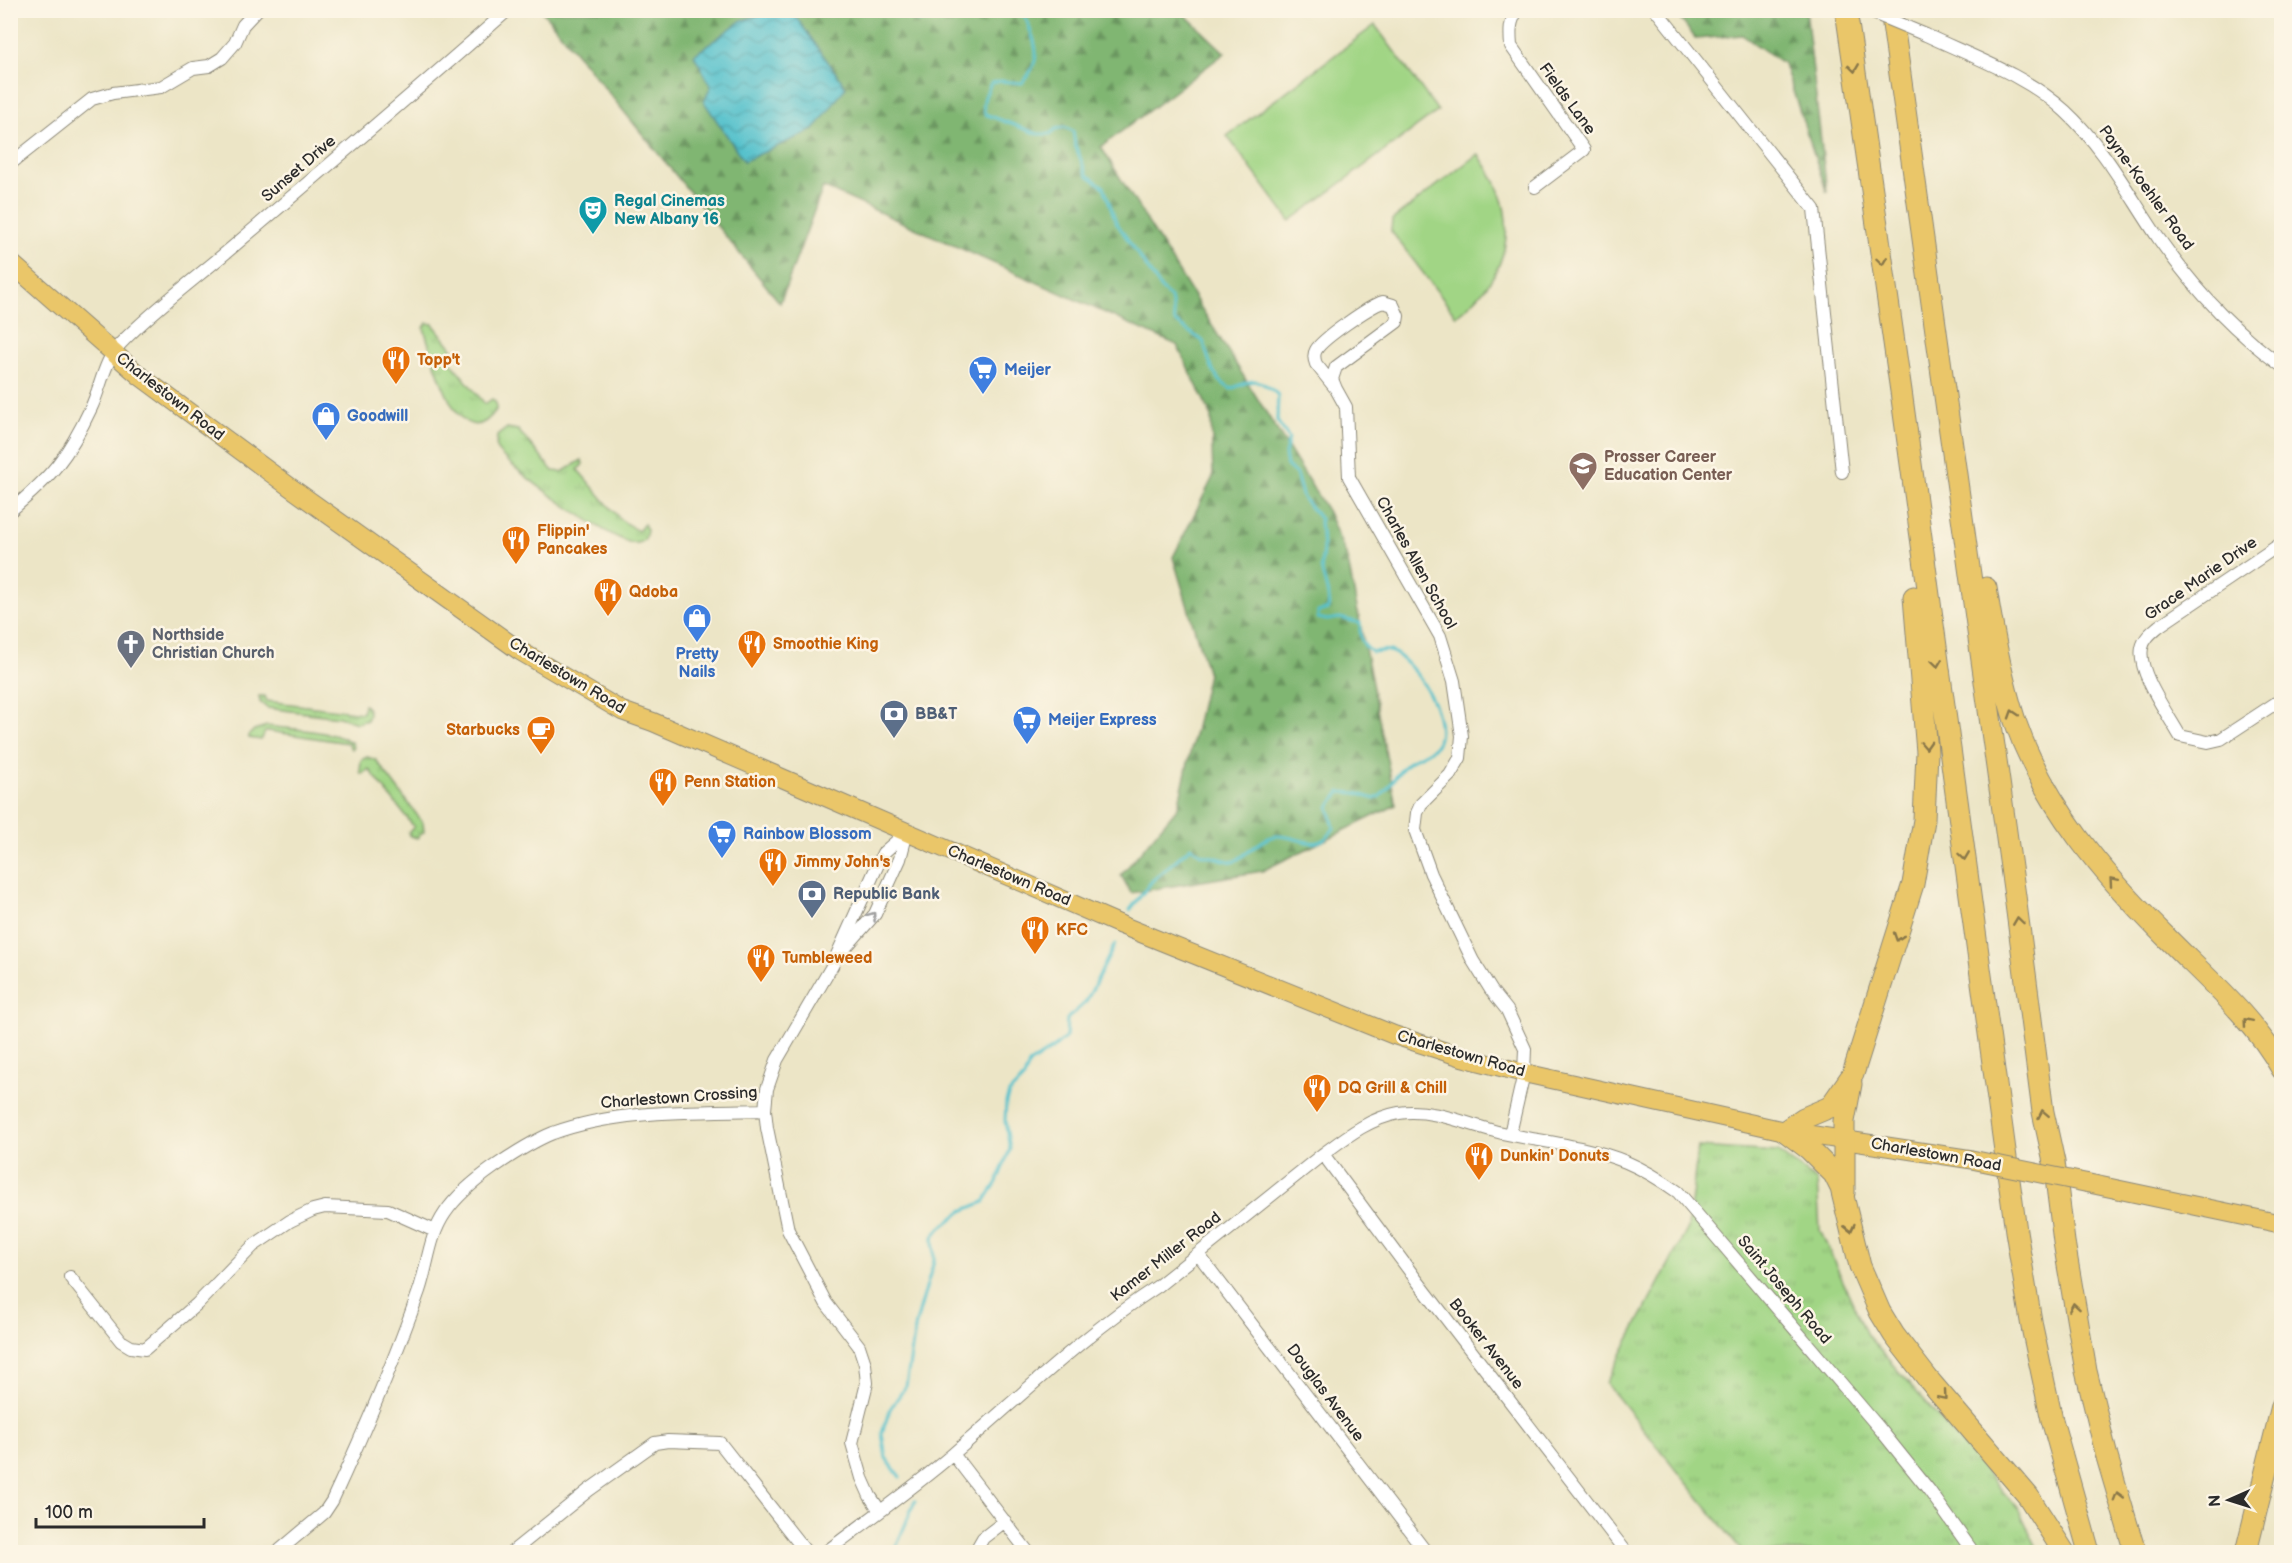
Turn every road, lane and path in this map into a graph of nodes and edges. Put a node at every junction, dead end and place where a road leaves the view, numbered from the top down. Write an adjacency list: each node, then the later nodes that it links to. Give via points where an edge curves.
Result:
1 (257, 10): 8 (street, via 222,58 209,66 193,68 161,87 92,99)
2 (508, 10): 12 (street, Sunset Drive, via 179,290)
3 (1518, 10): 9 (street, Fields Lane, via 1510,29 1511,46 1584,150)
4 (1656, 10): 16 (street, via 1814,209)
5 (1846, 10): 11 (highway, one-way to 11)
6 (1866, 10): 13 (street, Payne-Koehler Road, bridge, via 2027,82 2065,110 2104,154 2159,239 2219,314)
7 (1891, 10): 15 (highway)
8 (10, 164)
9 (1535, 187)
10 (10, 262): 12 (main road, Charlestown Road)
11 (1886, 289): 24 (highway, one-way to 24, via 1921,670 1926,787 1913,884); 49 (highway, one-way to 49, via 2016,1231 2052,1420)
12 (112, 352): 17 (street, via 92,406 63,460); 20 (main road, Charlestown Road, via 214,432 557,674 622,711)
13 (2282, 366)
14 (1336, 389): 14 (street, Charles Allen School, via 1332,379 1336,367 1397,322 1393,305 1377,304 1317,347 1316,364); 23 (street, Charles Allen School, via 1346,407 1349,477 1436,629 1454,681 1462,736 1460,758 1450,775 1421,804 1415,822 1417,840 1473,961 1515,1023 1525,1049)
15 (1945, 394): 22 (highway, one-way to 15, via 2245,1019 2101,867 2045,786 2016,724 1999,666); 50 (highway, one-way to 15, via 2096,1414 2078,1328 2043,1112)
16 (1842, 472)
17 (10, 511)
18 (2282, 543): 19 (street, Grace Marie Drive, via 2145,638 2142,668 2180,736 2208,742 2221,739)
19 (2282, 699)
20 (907, 832): 21 (street, Charlestown Crossing, via 883,853); 21 (street, Charlestown Crossing, one-way to 20, via 875,914 900,859); 23 (main road, Charlestown Road, via 1358,1022)
21 (834, 960): 25 (street, Charlestown Crossing, via 777,1060)
22 (2282, 1069)
23 (1524, 1073): 26 (main road, Charlestown Road); 27 (street)
24 (1853, 1074): 26 (highway, via 1830,1107); 28 (highway, via 1844,1121)
25 (765, 1110): 32 (street, Charlestown Crossing, via 630,1116 552,1133 509,1156 473,1183 450,1206); 37 (street, via 788,1230 826,1303 859,1346 865,1364 867,1383 852,1443 862,1478)
26 (1785, 1131): 28 (main road, Charlestown Road); 30 (highway, via 1834,1174)
27 (1510, 1134): 29 (street, Kamer Miller Road, via 1434,1114 1399,1113 1364,1126); 47 (street, Saint Joseph Road, via 1607,1155 1644,1170 1678,1192 1880,1429)
28 (1845, 1140): 30 (highway); 31 (main road, Charlestown Road, bridge, via 1969,1159)
29 (1323, 1154): 33 (street, Kamer Miller Road); 46 (street, Booker Avenue)
30 (1845, 1202): 48 (highway, one-way to 48, via 1860,1266 1894,1335 2028,1496)
31 (2282, 1224)
32 (435, 1231): 34 (street, via 388,1210 313,1210 253,1246 196,1304 145,1348 121,1341); 39 (street, Charlestown Crossing, via 420,1288 390,1368 332,1501 324,1513)
33 (1198, 1254): 36 (street, Kamer Miller Road, via 1077,1347); 45 (street, Douglas Avenue)
34 (70, 1277)
35 (2282, 1406): 51 (highway)
36 (953, 1454): 37 (street, Kamer Miller Road); 38 (street)
37 (880, 1511): 42 (street, Kamer Miller Road)
38 (1005, 1521): 43 (street, via 982,1538); 44 (street)
39 (280, 1550)
40 (512, 1552): 41 (street, via 655,1443 681,1441 720,1443)
41 (806, 1552)
42 (826, 1552)
43 (975, 1552)
44 (1028, 1552)
45 (1426, 1552)
46 (1626, 1552)
47 (1973, 1552)
48 (2064, 1552)
49 (2089, 1552)
50 (2135, 1552)
51 (2246, 1552)

